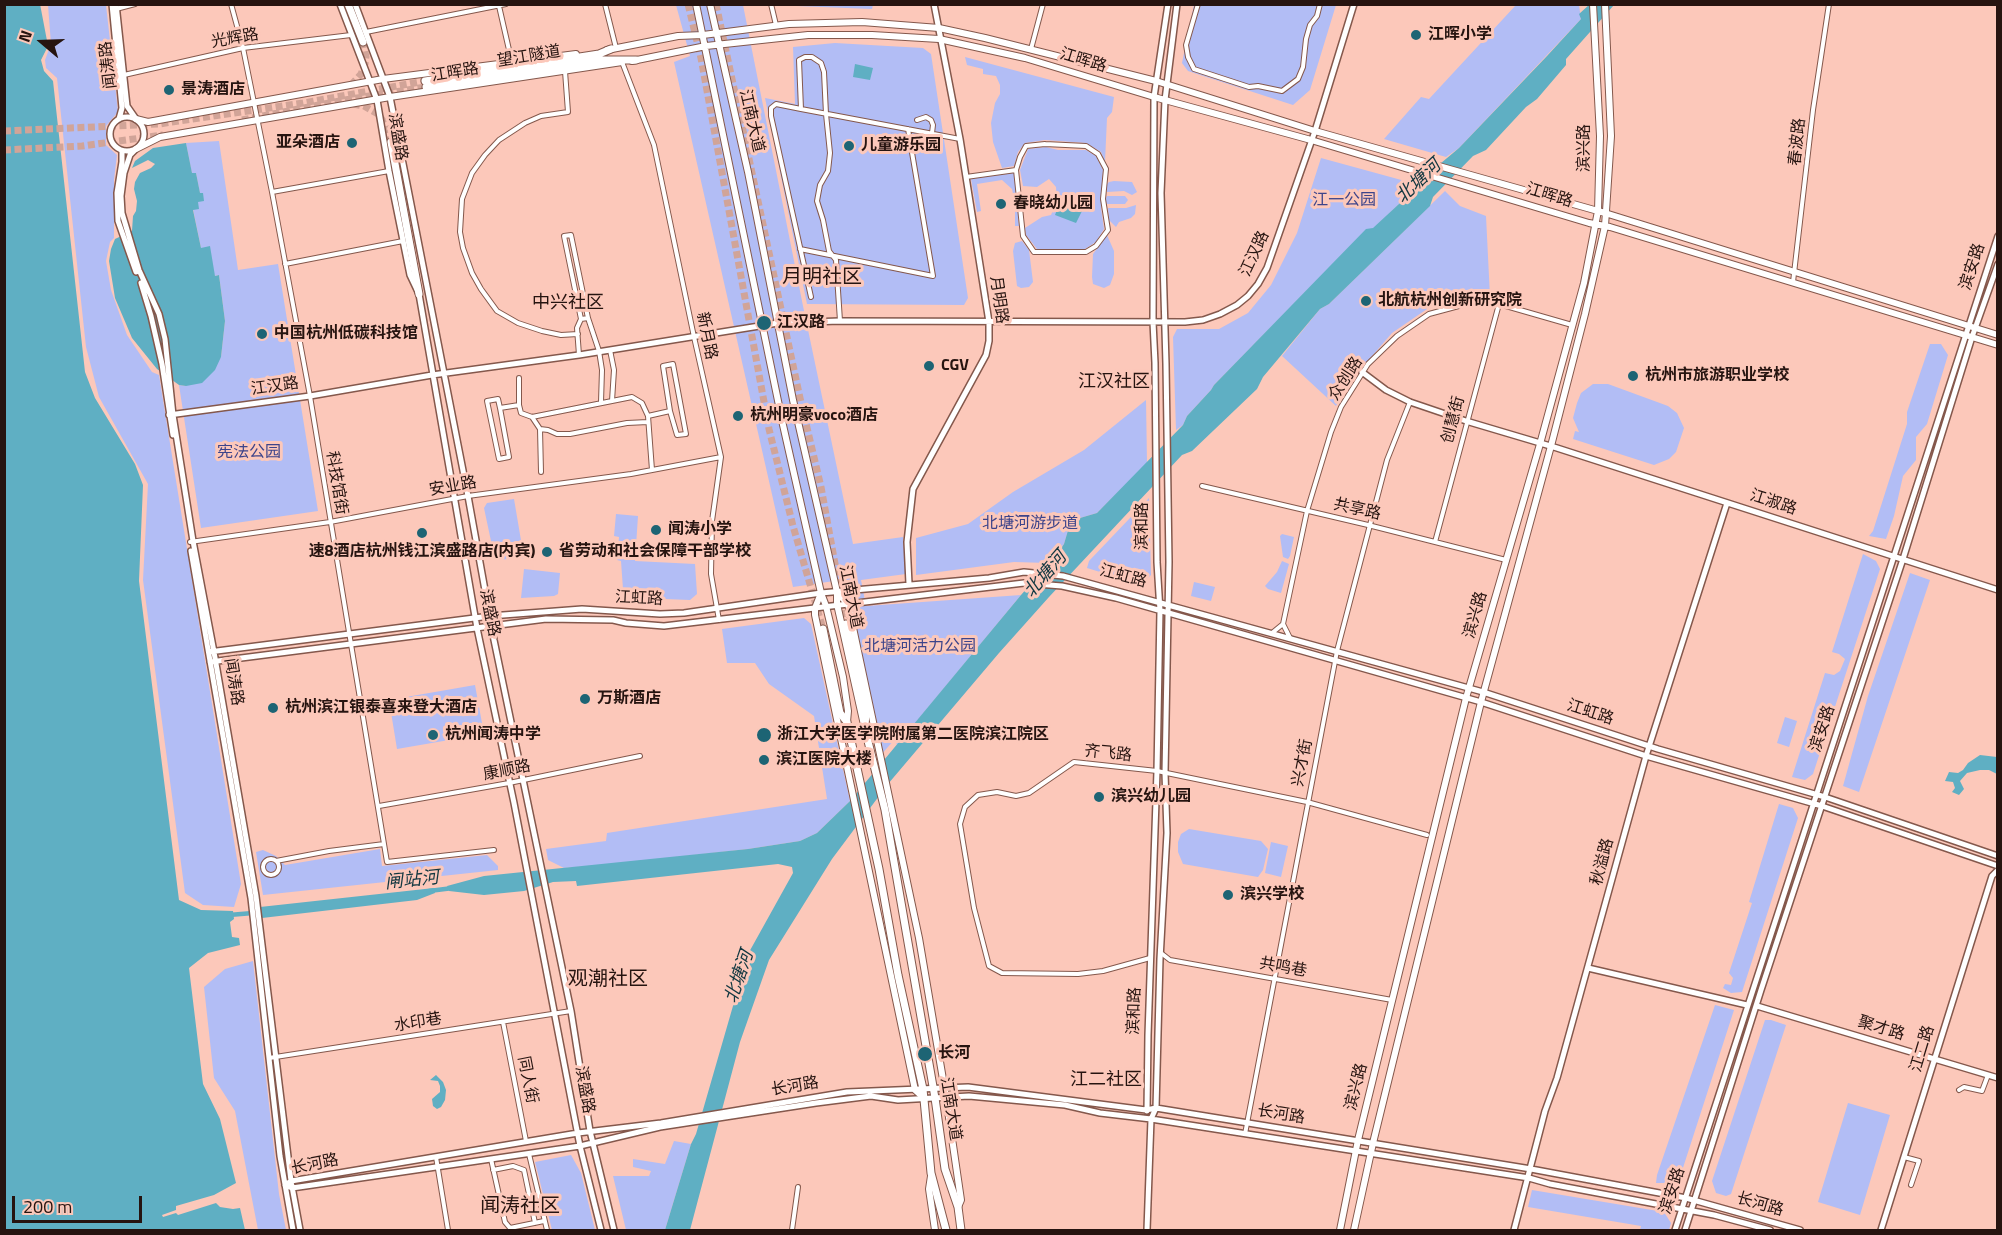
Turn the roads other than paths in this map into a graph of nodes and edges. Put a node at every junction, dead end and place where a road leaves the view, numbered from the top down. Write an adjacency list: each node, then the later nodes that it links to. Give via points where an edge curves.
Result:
1 (135, 4): 22 (street)
2 (231, 4): 33 (street, 科技馆街)
3 (340, 4): 27 (main road, 滨盛路)
4 (348, 4): 30 (highway)
5 (355, 4): 25 (main road, 滨盛路)
6 (506, 4): 21 (street)
7 (605, 4): 34 (street)
8 (696, 4): 28 (main road, 江南大道)
9 (710, 4): 26 (main road, 江南大道)
10 (771, 4): 23 (street)
11 (934, 4): 24 (main road, 月明路)
12 (1043, 4): 35 (street)
13 (1177, 4): 44 (main road, 滨和路)
14 (1198, 4): 15 (street, via 1186,45 1194,69 1248,87 1282,91 1298,79 1310,25)
15 (1320, 4)
16 (1354, 4): 57 (main road, 江汉路)
17 (1593, 4): 68 (main road, 滨兴路)
18 (1605, 4): 68 (main road, 滨兴路, via 1611,136)
19 (1829, 4): 78 (street, 春波路)
20 (1166, 5): 42 (main road, 滨和路)
21 (498, 6): 25 (street); 38 (street)
22 (114, 7): 40 (main road, 闻涛路); 52 (main road, 闻涛路, via 122,108)
23 (776, 26): 24 (main road, 江晖路, via 862,22); 26 (main road, 江晖路)
24 (939, 28): 29 (main road, 月明路); 35 (main road, 江晖路)
25 (366, 32): 41 (main road, 滨盛路)
26 (716, 32): 28 (main road, 江晖路); 31 (main road, 江南大道)
27 (351, 34): 33 (street, 光辉路); 43 (main road, 滨盛路)
28 (703, 35): 32 (main road, 江南大道); 34 (main road, 江晖路)
29 (939, 39): 31 (main road, 江晖路, via 808,35); 46 (main road, 江晖路, via 1025,58); 59 (main road, 月明路)
30 (363, 42)
31 (720, 45): 32 (main road, 江晖路); 86 (main road, 江南大道)
32 (706, 46): 36 (main road, 江晖路); 90 (main road, 江南大道)
33 (243, 48): 40 (street, 光辉路); 49 (street, 科技馆街)
34 (614, 49): 36 (highway, 望江隧道, via 426,84 599,60); 38 (main road, 江晖路)
35 (1031, 49): 42 (main road, 江晖路)
36 (636, 60): 37 (main road, 江晖路)
37 (622, 62): 39 (main road, 江晖路); 97 (street, 新月路, via 654,145)
38 (512, 64): 41 (main road, 江晖路)
39 (565, 70): 45 (main road, 江晖路); 94 (street, via 568,112 525,123 484,155 462,199 460,232 472,273 497,311 542,331)
40 (123, 75): 53 (main road, 闻涛路, via 128,106)
41 (383, 79): 43 (main road, 江晖路); 45 (main road, 滨盛路)
42 (1156, 81): 44 (main road, 江晖路); 46 (main road, 滨和路)
43 (371, 82): 47 (main road, 滨盛路); 49 (main road, 江晖路)
44 (1168, 85): 48 (main road, 滨和路); 57 (main road, 江晖路)
45 (390, 97): 47 (main road, 江晖路); 104 (main road, 滨盛路)
46 (1154, 97): 48 (main road, 江晖路); 88 (main road, 滨和路)
47 (377, 100): 54 (main road, 江晖路); 65 (main road, 滨盛路)
48 (1165, 100): 60 (main road, 江晖路); 89 (main road, 滨和路, via 1161,193)
49 (254, 103): 53 (main road, 江晖路, via 148,122); 54 (street, 科技馆街)
50 (801, 109): 51 (street); 51 (street, via 799,60 812,57 821,63 824,72); 74 (street, via 776,104 771,108)
51 (826, 114): 56 (street); 75 (street, via 830,153 817,201)
52 (119, 119): 53 (main road); 63 (main road, 闻涛路, via 110,133 113,144)
53 (136, 119): 62 (main road, 闻涛路, via 145,135)
54 (257, 120): 62 (main road, 江晖路, via 160,137); 67 (street, 科技馆街)
55 (918, 120): 58 (street, via 931,120)
56 (908, 129): 58 (street); 75 (street, via 933,276)
57 (1315, 131): 60 (main road, 江汉路); 68 (main road, 江晖路)
58 (932, 134): 59 (street)
59 (960, 139): 66 (main road, 月明路)
60 (1311, 140): 69 (main road, 江晖路); 89 (main road, 江汉路, via 1277,242 1258,284 1237,305 1220,314 1203,320)
61 (391, 142): 80 (highway)
62 (136, 149): 63 (main road); 70 (main road, 闻涛路, via 126,162)
63 (122, 151): 70 (main road, 闻涛路, via 117,205)
64 (1016, 170): 64 (street, via 1023,236 1034,252 1086,252 1108,231 1103,199 1106,169 1098,154 1086,147 1026,146); 66 (street)
65 (389, 171): 67 (street); 73 (main road, 滨盛路)
66 (966, 177): 87 (main road, 月明路)
67 (272, 192): 76 (street, 科技馆街)
68 (1601, 212): 69 (main road, 滨兴路); 71 (main road, 滨兴路); 78 (main road, 江晖路)
69 (1595, 224): 71 (main road, 江晖路); 91 (main road, 滨兴路)
70 (122, 226): 114 (main road, 闻涛路, via 144,289)
71 (1605, 226): 79 (main road, 江晖路); 120 (main road, 滨兴路)
72 (1998, 236): 92 (main road, 滨安路)
73 (403, 241): 76 (street); 80 (main road, 滨盛路, via 410,275)
74 (800, 249): 75 (street); 81 (street)
75 (832, 254): 85 (street, via 836,260)
76 (285, 264): 107 (street, 科技馆街)
77 (1998, 264): 93 (main road, 滨安路)
78 (1796, 273): 79 (street, 春波路); 92 (main road, 江晖路)
79 (1793, 283): 95 (main road, 江晖路)
80 (419, 294): 105 (main road, 滨盛路)
81 (811, 297)
82 (1499, 304): 91 (street, 众创路); 103 (street, 众创路, via 1470,303 1429,314 1397,336); 117 (street, 创慧街)
83 (588, 318): 84 (street); 84 (street, via 572,235 564,236); 101 (street)
84 (582, 320): 94 (street)
85 (840, 321): 86 (main road, 江汉路); 87 (main road, 江汉路)
86 (778, 322): 90 (main road, 江汉路); 138 (main road, 江南大道, via 806,465)
87 (989, 322): 88 (main road, 江汉路); 136 (main road, 月明路, via 986,355 913,489 907,542)
88 (1153, 322): 89 (main road, 江汉路); 140 (main road, 滨和路)
89 (1165, 322): 143 (main road, 滨和路)
90 (763, 325): 97 (main road, 江汉路); 139 (main road, 江南大道)
91 (1572, 326): 119 (main road, 滨兴路)
92 (1968, 326): 93 (main road, 江晖路); 95 (main road, 滨安路)
93 (1976, 328): 96 (main road, 江晖路); 98 (main road, 滨安路)
94 (578, 334): 102 (street)
95 (1964, 335): 98 (main road, 江晖路); 133 (main road, 滨安路)
96 (1998, 335)
97 (694, 337): 100 (main road, 江汉路); 121 (street, 新月路)
98 (1972, 337): 99 (main road, 江晖路); 134 (main road, 滨安路)
99 (1998, 345)
100 (610, 350): 101 (main road, 江汉路); 108 (street, via 614,370)
101 (599, 351): 102 (main road, 江汉路); 109 (street)
102 (579, 355): 104 (main road, 江汉路)
103 (1362, 372): 110 (main road, 江淑路); 128 (street, 众创路, via 1341,407)
104 (444, 373): 105 (main road, 江汉路); 125 (main road, 滨盛路)
105 (432, 375): 107 (main road, 江汉路); 126 (main road, 滨盛路)
106 (519, 378): 111 (street)
107 (310, 396): 114 (main road, 江汉路); 129 (street, 科技馆街)
108 (612, 401): 109 (street); 116 (street, via 632,398 642,403)
109 (601, 402): 115 (street)
110 (1410, 402): 117 (main road, 江淑路); 130 (street, 兴才街, via 1390,450)
111 (519, 405): 112 (street); 115 (street, via 521,413)
112 (500, 408): 112 (street, via 498,399 488,401 499,459 508,457)
113 (670, 411): 113 (street, via 677,435 686,434 673,364 663,366); 116 (street)
114 (171, 415): 131 (main road, 闻涛路)
115 (532, 417): 118 (street)
116 (648, 419): 118 (street, via 570,434); 122 (street)
117 (1466, 422): 119 (main road, 江淑路); 132 (street, 创慧街)
118 (540, 429): 123 (street)
119 (1540, 444): 120 (main road, 江淑路); 135 (main road, 滨兴路)
120 (1551, 446): 127 (main road, 江淑路); 166 (main road, 滨兴路)
121 (722, 457): 122 (street, 安业路); 146 (street, 新月路, via 712,521 711,573)
122 (652, 470): 125 (street, 安业路)
123 (541, 472)
124 (1202, 486): 128 (street, 共享路)
125 (468, 496): 126 (street, 安业路); 149 (main road, 滨盛路)
126 (454, 499): 129 (street, 安业路); 150 (main road, 滨盛路)
127 (1727, 503): 133 (main road, 江淑路); 171 (main road, 秋溢路)
128 (1307, 511): 130 (street, 共享路); 153 (street, 众创路)
129 (330, 522): 131 (street, 安业路); 158 (street, 科技馆街)
130 (1368, 525): 132 (street, 共享路); 161 (street, 兴才街)
131 (191, 542): 162 (main road, 闻涛路)
132 (1435, 542): 135 (street, 共享路)
133 (1893, 557): 134 (main road, 江淑路); 178 (main road, 滨安路)
134 (1903, 559): 137 (main road, 江淑路); 179 (main road, 滨安路)
135 (1506, 560): 165 (main road, 滨兴路)
136 (909, 584): 138 (main road, 江虹路); 140 (main road, 江虹路, via 1024,572 1063,576)
137 (1998, 590)
138 (837, 592): 139 (main road, 江虹路); 141 (main road, 江南大道); 142 (main road)
139 (821, 593): 144 (main road, 江南大道); 145 (main road); 146 (main road, 江虹路)
140 (1158, 601): 143 (main road, 江虹路); 147 (main road, 滨和路)
141 (837, 604): 142 (main road, 江虹路); 144 (main road, 江虹路); 170 (main road, 江南大道)
142 (848, 604): 147 (main road, 江虹路, via 1024,583 1062,586); 200 (main road)
143 (1168, 604): 148 (main road, 滨和路); 157 (main road, 江虹路)
144 (826, 606): 145 (main road, 江虹路); 169 (main road, 江南大道, via 843,677)
145 (815, 608): 151 (main road, 江虹路); 204 (main road)
146 (716, 610): 149 (main road, 江虹路, via 660,614 582,609); 151 (street, 新月路)
147 (1160, 611): 148 (main road, 江虹路); 174 (main road, 滨和路)
148 (1168, 613): 163 (main road, 江虹路); 175 (main road, 滨和路)
149 (490, 616): 150 (main road, 江虹路); 154 (main road, 滨盛路)
150 (476, 618): 155 (main road, 滨盛路); 158 (main road, 江虹路)
151 (719, 620): 154 (main road, 江虹路, via 664,626 562,618)
152 (846, 624): 170 (highway, via 866,709)
153 (1282, 624): 157 (street); 159 (street)
154 (492, 626): 155 (main road, 江虹路); 176 (main road, 滨盛路)
155 (477, 628): 160 (main road, 江虹路); 177 (main road, 滨盛路)
156 (823, 629): 169 (highway, via 840,713)
157 (1272, 633): 159 (main road, 江虹路)
158 (349, 634): 160 (street, 科技馆街); 162 (main road, 江虹路)
159 (1290, 638): 161 (main road, 江虹路)
160 (350, 644): 164 (main road, 江虹路); 182 (street, 科技馆街)
161 (1337, 651): 163 (street, 兴才街); 165 (main road, 江虹路)
162 (211, 652): 164 (main road, 闻涛路)
163 (1335, 661): 167 (main road, 江虹路); 180 (street, 兴才街)
164 (213, 662): 209 (main road, 闻涛路, via 253,897)
165 (1469, 688): 166 (main road, 江虹路); 167 (main road, 滨兴路)
166 (1483, 692): 168 (main road, 滨兴路); 171 (main road, 江虹路)
167 (1466, 698): 168 (main road, 江虹路); 202 (main road, 滨兴路)
168 (1480, 702): 173 (main road, 江虹路); 232 (main road, 滨兴路)
169 (847, 722): 204 (highway, 江南大道, via 879,869)
170 (865, 729): 201 (highway, 江南大道, via 885,810)
171 (1649, 746): 173 (main road, 秋溢路); 178 (main road, 江虹路)
172 (640, 756): 176 (street, 康顺路)
173 (1646, 756): 181 (main road, 江虹路); 198 (main road, 秋溢路)
174 (1157, 771): 175 (street, 齐飞路); 193 (main road, 滨和路); 195 (street, 齐飞路, via 1074,762 1029,793 978,795 964,807 960,824 974,908 989,966 1002,973 1078,974)
175 (1165, 773): 180 (street, 齐飞路); 192 (main road, 滨和路, via 1167,833)
176 (524, 780): 177 (street, 康顺路); 206 (main road, 滨盛路)
177 (509, 783): 182 (street, 康顺路); 207 (main road, 滨盛路)
178 (1816, 795): 179 (main road, 江虹路); 181 (main road, 滨安路)
179 (1825, 797): 183 (main road, 滨安路); 187 (main road, 江虹路)
180 (1307, 802): 184 (street, 齐飞路); 199 (street, 兴才街)
181 (1814, 804): 183 (main road, 江虹路); 203 (main road, 滨安路)
182 (379, 806): 185 (street, 科技馆街)
183 (1822, 806): 189 (main road, 江虹路); 205 (main road, 滨安路)
184 (1427, 835)
185 (384, 844): 186 (street, via 387,861); 188 (street)
186 (494, 850)
187 (1998, 856)
188 (276, 861): 188 (street, via 267,860 265,872 276,872)
189 (1985, 862): 190 (main road, 江虹路); 191 (main road)
190 (1998, 868): 191 (main road, 江二路)
191 (1992, 876): 210 (main road, 江二路)
192 (1161, 952): 194 (street); 196 (main road, 滨和路)
193 (1150, 958): 195 (street, 齐飞路); 197 (main road, 滨和路)
194 (1170, 960): 196 (street); 199 (street, 共鸣巷)
195 (1138, 962): 197 (street)
196 (1160, 967): 221 (main road, 滨和路)
197 (1150, 968): 223 (main road, 滨和路)
198 (1588, 968): 203 (main road); 242 (main road, 秋溢路)
199 (1275, 978): 202 (street, 共鸣巷); 225 (street, 兴才街)
200 (928, 991): 201 (main road); 213 (main road)
201 (917, 992): 215 (highway, 江南大道)
202 (1393, 1000): 230 (main road, 滨兴路)
203 (1747, 1005): 250 (main road, 滨安路)
204 (901, 1006): 214 (highway, 江南大道); 216 (main road)
205 (1757, 1006): 210 (main road, 聚才路); 251 (main road, 滨安路)
206 (571, 1011): 207 (street, 水印巷); 227 (main road, 滨盛路)
207 (555, 1013): 208 (street, 水印巷); 228 (main road, 滨盛路)
208 (504, 1022): 209 (street, 水印巷); 231 (street, 同人街)
209 (272, 1057): 246 (main road, 闻涛路); 247 (main road, 闻涛路)
210 (1934, 1059): 211 (main road, 聚才路); 239 (main road, 江二路)
211 (1988, 1076): 212 (main road, 聚才路); 217 (street, via 1982,1091 1964,1087)
212 (1998, 1078)
213 (944, 1088): 215 (main road, 长河路); 218 (main road); 223 (main road, 长河路, via 994,1089)
214 (923, 1089): 215 (main road, 长河路); 216 (main road, 长河路); 219 (highway, 江南大道)
215 (933, 1089): 220 (highway, 江南大道)
216 (915, 1090): 219 (main road); 222 (main road, 长河路, via 847,1092)
217 (1959, 1090)
218 (946, 1097): 220 (main road, 长河路); 224 (main road, 长河路, via 1065,1105); 252 (main road, via 961,1200)
219 (924, 1098): 220 (main road, 长河路); 222 (main road, 长河路, via 871,1096); 244 (highway, 江南大道)
220 (935, 1098): 252 (highway, 江南大道, via 945,1169)
221 (1156, 1108): 223 (main road, 长河路); 224 (main road, 滨和路); 225 (main road, 长河路)
222 (758, 1109): 226 (main road, 长河路)
223 (1146, 1110): 224 (main road)
224 (1151, 1119): 229 (main road, 长河路); 267 (main road, 滨和路)
225 (1247, 1123): 229 (street, 兴才街); 230 (main road, 长河路)
226 (661, 1125): 227 (main road, 长河路); 233 (main road, 长河路)
227 (590, 1131): 228 (main road, 长河路); 233 (main road, 滨盛路)
228 (578, 1133): 231 (main road, 长河路); 234 (main road, 滨盛路)
229 (1245, 1135): 235 (main road, 长河路)
230 (1358, 1140): 232 (main road, 长河路); 235 (main road, 滨兴路)
231 (526, 1142): 238 (main road, 长河路)
232 (1373, 1143): 237 (main road, 滨兴路); 242 (main road, 长河路)
233 (593, 1144): 234 (main road, 长河路); 264 (main road, 滨盛路)
234 (580, 1146): 236 (main road, 长河路); 263 (main road, 滨盛路)
235 (1355, 1153): 237 (main road, 长河路); 268 (main road, 滨兴路)
236 (529, 1154): 240 (main road, 长河路); 255 (street)
237 (1371, 1155): 245 (main road, 长河路); 269 (main road, 滨兴路)
238 (436, 1157): 241 (street); 247 (main road, 长河路)
239 (1904, 1157): 248 (street, via 1919,1161); 275 (main road, 江二路)
240 (491, 1159): 241 (main road, 长河路); 243 (street)
241 (439, 1167): 247 (main road, 长河路); 261 (street)
242 (1531, 1169): 245 (main road, 秋溢路); 250 (main road, 长河路)
243 (493, 1170): 256 (street, via 513,1166 524,1170); 256 (street, via 505,1222 510,1228)
244 (932, 1173): 257 (main road, 江南大道); 266 (highway)
245 (1528, 1178): 253 (main road, 长河路); 270 (main road, 秋溢路)
246 (285, 1185): 247 (main road, 长河路); 259 (main road, 闻涛路)
247 (291, 1185): 260 (main road, 闻涛路)
248 (1911, 1185)
249 (798, 1187): 265 (street)
250 (1686, 1198): 251 (main road, 长河路); 253 (main road, 滨安路)
251 (1694, 1200): 254 (main road, 滨安路); 274 (main road, 长河路)
252 (958, 1206): 258 (highway, 江南大道)
253 (1682, 1208): 254 (main road, 长河路); 271 (main road, 滨安路)
254 (1691, 1210): 272 (main road, 滨安路); 273 (main road, 长河路)
255 (544, 1221): 256 (street); 262 (street)
256 (535, 1223)
257 (932, 1228)
258 (961, 1229)
259 (293, 1230)
260 (300, 1230)
261 (448, 1230)
262 (547, 1230)
263 (601, 1230)
264 (614, 1230)
265 (792, 1230)
266 (945, 1230)
267 (1147, 1230)
268 (1340, 1230)
269 (1354, 1230)
270 (1514, 1230)
271 (1675, 1230)
272 (1685, 1230)
273 (1770, 1230)
274 (1800, 1230)
275 (1881, 1230)

